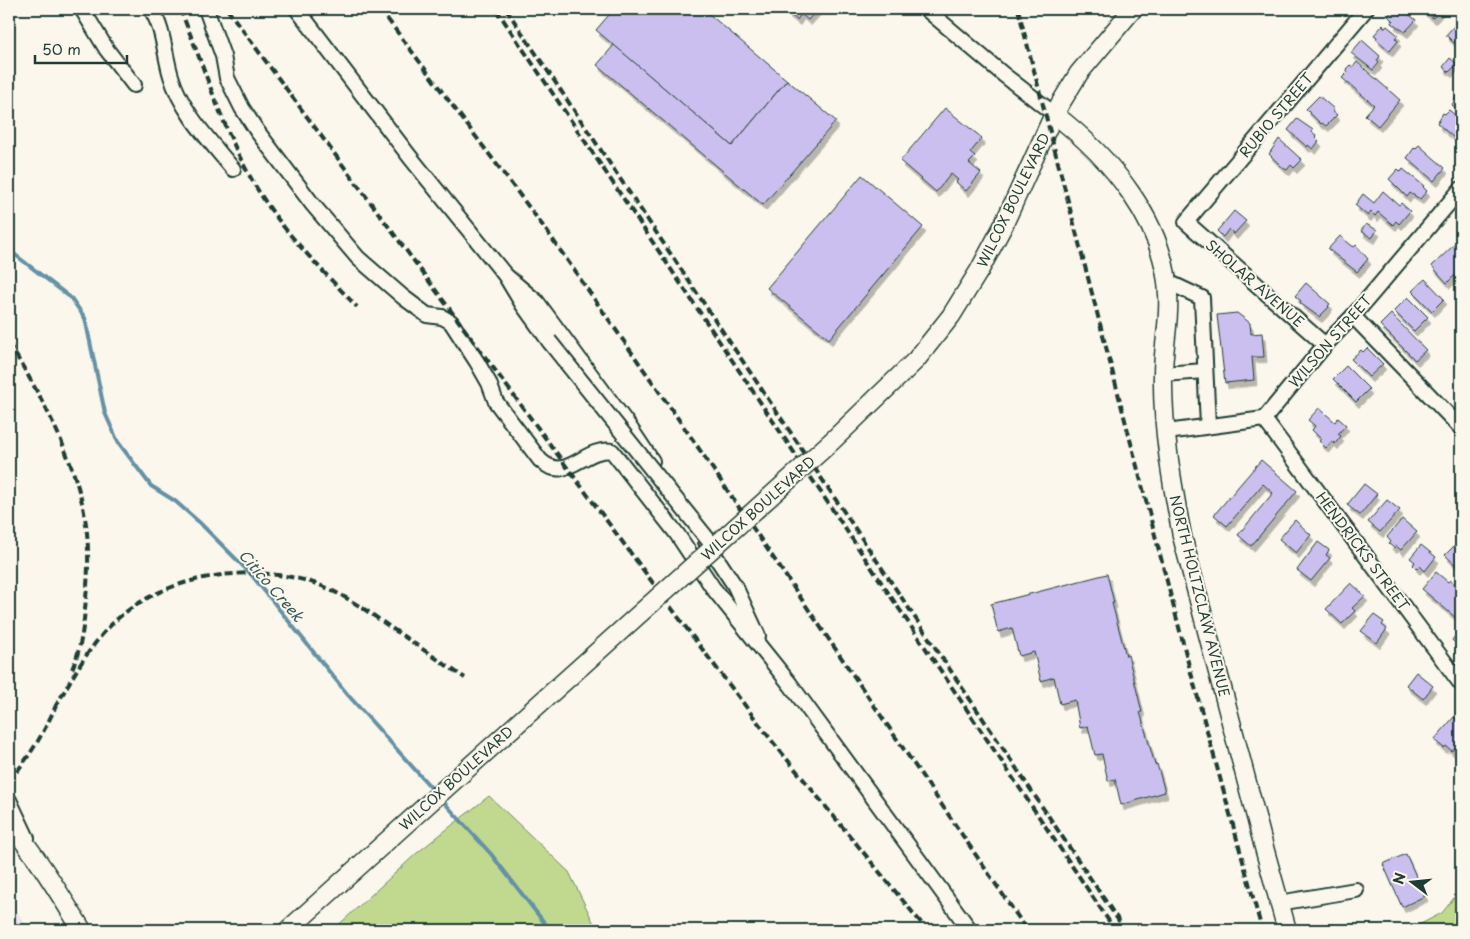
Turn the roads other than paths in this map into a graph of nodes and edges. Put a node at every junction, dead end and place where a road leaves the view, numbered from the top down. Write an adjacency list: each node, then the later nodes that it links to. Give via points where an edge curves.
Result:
1 (82, 9): 8 (street, via 107,50)
2 (151, 9): 10 (street, via 176,88 198,125)
3 (206, 9): 24 (street, via 223,56 227,78 242,108 358,258 427,315 451,322 478,362 496,402 548,468 557,470 595,452 612,451)
4 (297, 9): 13 (street)
5 (926, 9): 9 (street)
6 (1133, 9): 9 (main road, WILCOX BOULEVARD, via 1079,73)
7 (1366, 9): 12 (street, RUBIO STREET)
8 (134, 85)
9 (1054, 114): 14 (main road, NORTH HOLTZCLAW AVENUE, via 1105,159 1132,196 1158,246); 23 (main road, WILCOX BOULEVARD, bridge, via 1003,226 951,316 916,360)
10 (233, 169)
11 (1461, 190): 15 (street, WILSON STREET)
12 (1186, 222): 16 (street, SHOLAR AVENUE)
13 (505, 275): 23 (street, bridge, via 549,341); 24 (street, via 537,302 628,425 735,586)
14 (1168, 282): 17 (street, via 1202,298); 18 (main road, NORTH HOLTZCLAW AVENUE)
15 (1353, 316): 16 (street, WILSON STREET); 21 (street)
16 (1325, 345): 19 (street, WILSON STREET)
17 (1204, 371): 18 (street); 20 (street)
18 (1163, 374): 22 (main road, NORTH HOLTZCLAW AVENUE)
19 (1264, 419): 20 (street); 25 (street, HENDRICKS STREET)
20 (1208, 426): 22 (street)
21 (1461, 428)
22 (1167, 432): 30 (main road, NORTH HOLTZCLAW AVENUE, via 1182,536)
23 (714, 547): 32 (main road, WILCOX BOULEVARD, bridge)
24 (768, 657): 33 (street)
25 (1461, 684)
26 (9, 800): 28 (street)
27 (9, 823): 28 (main road)
28 (38, 858): 31 (main road)
29 (1356, 890): 30 (street)
30 (1279, 903): 34 (main road, NORTH HOLTZCLAW AVENUE)
31 (82, 930)
32 (288, 930)
33 (970, 930)
34 (1287, 930)

